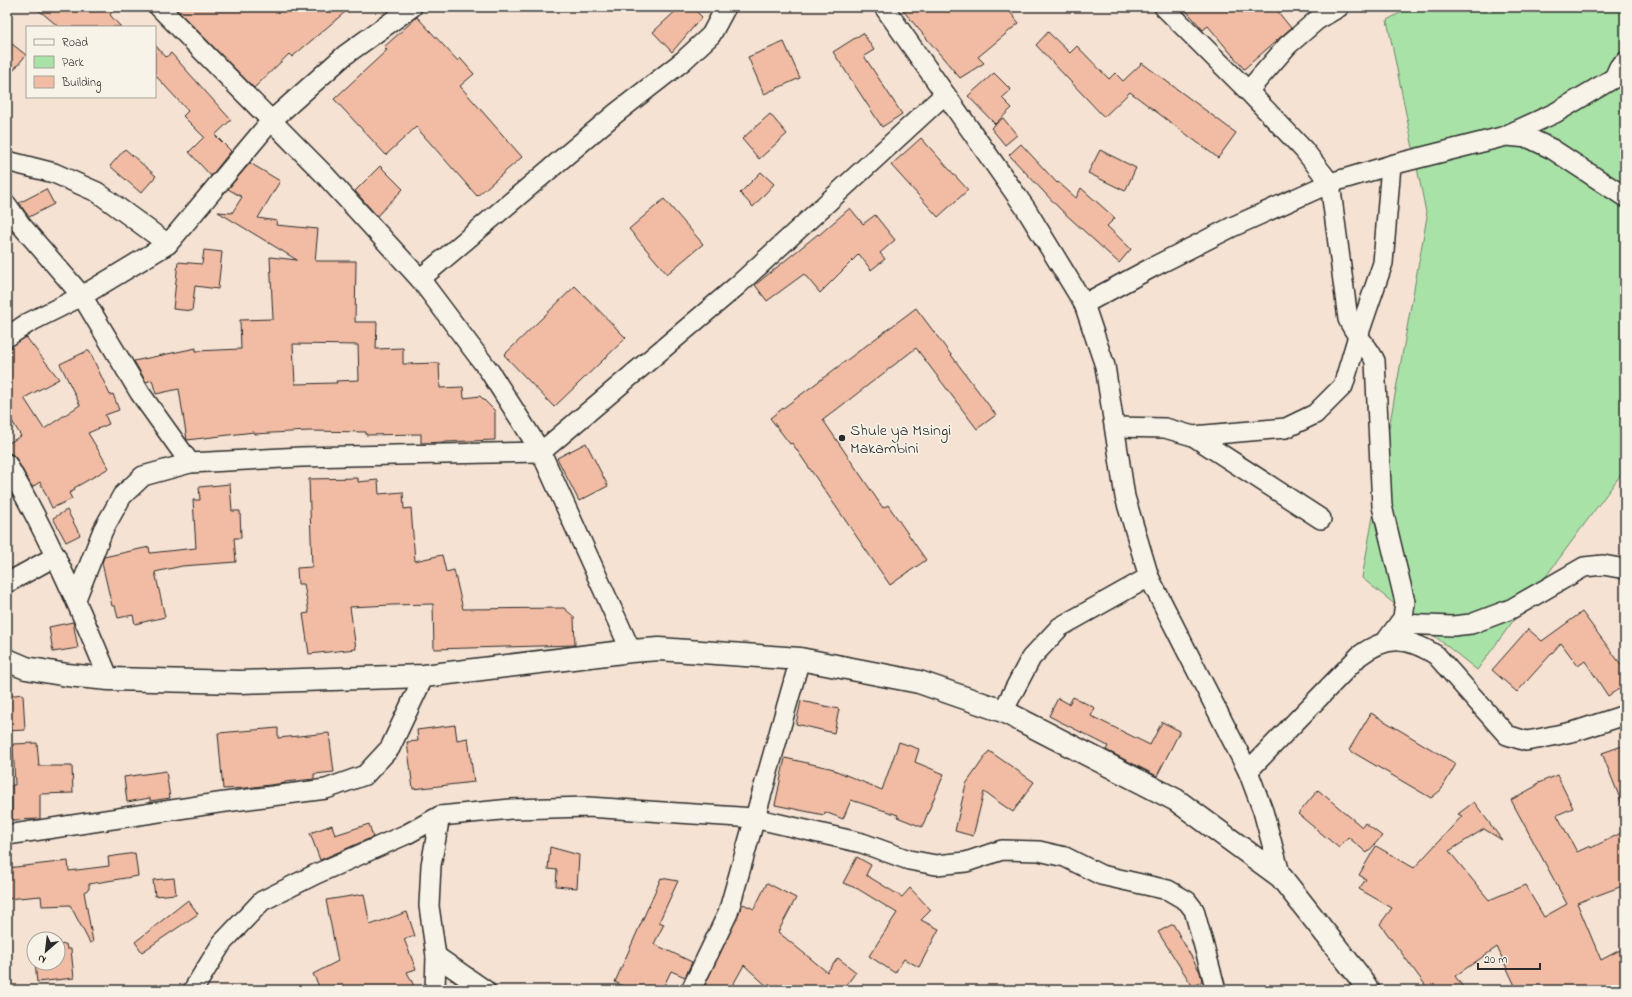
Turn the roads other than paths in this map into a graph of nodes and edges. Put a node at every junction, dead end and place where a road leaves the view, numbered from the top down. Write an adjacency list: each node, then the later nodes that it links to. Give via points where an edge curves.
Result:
1 (159, 7): 10 (street)
2 (412, 7): 10 (street, via 345,55)
3 (726, 7): 18 (street, via 710,35 683,61 615,114)
4 (884, 7): 9 (street)
5 (1164, 7): 8 (street)
6 (1339, 7): 8 (street, via 1318,20 1288,45)
7 (1625, 62): 11 (street, via 1619,67 1614,78 1555,114)
8 (1248, 91): 14 (street, via 1304,150)
9 (944, 95): 20 (street, via 1026,209); 25 (street, via 738,285)
10 (271, 121): 17 (street); 18 (street, via 323,173)
11 (1506, 136): 13 (street); 15 (street, via 1529,138 1552,149)
12 (7, 161): 17 (street, via 54,173 97,192)
13 (1391, 165): 14 (street); 21 (street, via 1384,259)
14 (1330, 183): 20 (street, via 1232,227); 21 (street, via 1348,319)
15 (1625, 197)
16 (7, 205): 19 (street)
17 (168, 244): 19 (street)
18 (420, 279): 25 (street, via 490,372)
19 (82, 296): 22 (street, via 28,323); 26 (street, via 140,393)
20 (1084, 304): 23 (street, via 1105,366)
21 (1358, 336): 24 (street, via 1343,386 1315,414 1286,428); 34 (street, via 1370,350 1375,361 1382,506 1405,602)
22 (7, 337)
23 (1115, 427): 24 (street, via 1165,428); 31 (street, via 1125,497)
24 (1193, 436): 28 (street)
25 (541, 452): 26 (street, via 301,457); 36 (street)
26 (190, 463): 33 (street, via 143,476 122,496 103,530)
27 (7, 464): 29 (street)
28 (1321, 519)
29 (56, 556): 32 (street); 33 (street)
30 (1625, 569): 34 (street, via 1603,564 1584,567 1511,610 1471,624)
31 (1149, 577): 41 (street, via 1060,627 1031,658); 43 (street)
32 (7, 583)
33 (76, 599): 40 (street)
34 (1400, 624): 35 (street)
35 (1386, 641): 42 (street, via 1405,641 1422,646 1436,655 1508,734 1517,739 1526,741 1576,732); 43 (street, via 1359,656)
36 (631, 651): 37 (street, via 659,649); 39 (street)
37 (800, 659): 41 (street, via 919,682); 45 (street)
38 (7, 660): 40 (street, via 26,668)
39 (424, 676): 40 (street, via 241,682); 46 (street, via 390,748 365,775 326,789)
40 (110, 679)
41 (1003, 711): 47 (street, via 1176,800)
42 (1625, 715)
43 (1248, 771): 47 (street, via 1263,811)
44 (440, 816): 45 (street, via 511,809 588,807); 48 (street, via 431,864 430,906); 50 (street, via 262,902 222,943)
45 (754, 818): 53 (street, via 728,913); 54 (street, via 862,843 909,860 936,865 966,862 1002,850 1039,850 1065,857 1101,875 1168,890 1187,901 1194,910)
46 (7, 835)
47 (1281, 877): 49 (street)
48 (436, 956): 51 (street); 52 (street)
49 (1364, 989)
50 (193, 990)
51 (435, 990)
52 (485, 990)
53 (691, 990)
54 (1216, 990)

